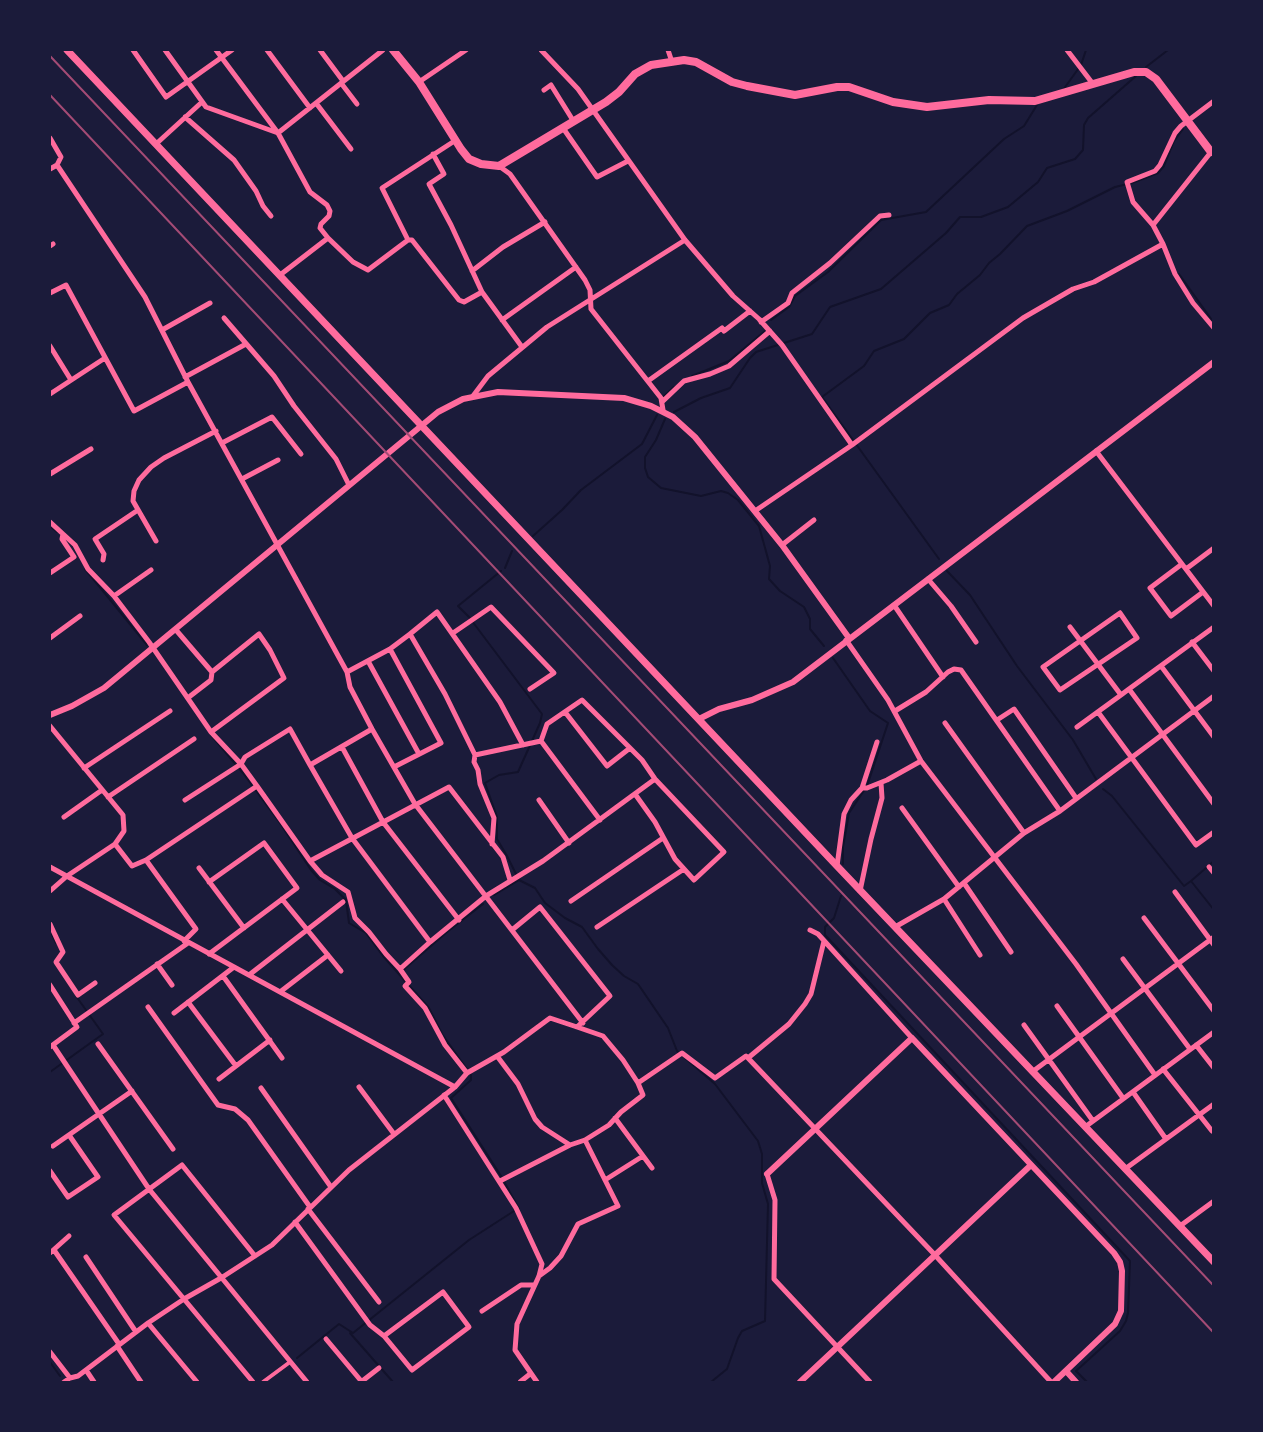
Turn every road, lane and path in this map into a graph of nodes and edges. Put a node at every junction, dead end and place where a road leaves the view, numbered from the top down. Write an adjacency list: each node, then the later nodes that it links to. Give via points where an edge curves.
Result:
1 (67, 50): 34 (main road)
2 (133, 50): 16 (street, via 166,97)
3 (165, 50): 16 (street)
4 (216, 50): 14 (street)
5 (232, 50): 14 (street)
6 (267, 50): 25 (street)
7 (320, 50): 17 (street)
8 (383, 50): 17 (street)
9 (393, 50): 18 (main road)
10 (466, 50): 18 (street)
11 (541, 50): 26 (street, via 578,89)
12 (668, 50): 15 (street)
13 (1067, 50): 19 (street)
14 (221, 57): 16 (street); 31 (street)
15 (672, 62): 19 (main road, via 696,62 732,81 795,95 849,87 893,102 927,107 989,100 1035,101); 26 (main road, via 651,65 635,74 619,92)
16 (188, 82): 22 (street)
17 (342, 82): 23 (street); 24 (street)
18 (419, 82): 33 (main road)
19 (1093, 85): 28 (main road, via 1146,72)
20 (544, 90): 29 (street, via 551,85)
21 (1214, 100): 28 (street)
22 (202, 102): 27 (street); 31 (street, via 206,107)
23 (316, 103): 25 (street); 35 (street)
24 (357, 104)
25 (310, 108): 31 (street)
26 (592, 111): 29 (main road); 38 (street)
27 (185, 117): 34 (street); 43 (street, via 234,160)
28 (1187, 121): 36 (main road); 45 (street, via 1175,133 1155,171 1127,184 1132,202)
29 (574, 122): 30 (main road)
30 (563, 128): 38 (street, via 597,177); 40 (main road)
31 (278, 133): 46 (street, via 310,192 330,211 320,228)
32 (50, 138): 39 (street, via 61,157)
33 (456, 140): 37 (street); 40 (main road, via 469,159)
34 (156, 144): 52 (main road)
35 (351, 149)
36 (1212, 151): 45 (street)
37 (433, 154): 47 (street, via 382,188); 51 (street, via 444,174 429,184)
38 (628, 161): 48 (street)
39 (57, 165): 41 (street); 62 (street, via 145,297)
40 (499, 166): 44 (street, via 510,174)
41 (50, 169)
42 (889, 215): 60 (street, via 880,216 792,293 788,303)
43 (271, 216)
44 (545, 222): 50 (street); 51 (street)
45 (1153, 225): 49 (street)
46 (328, 238): 47 (street, via 352,262 368,270); 52 (street)
47 (408, 240): 53 (street, via 412,240 459,300 464,302)
48 (686, 240): 55 (street); 57 (street)
49 (1163, 244): 61 (street, via 1175,274); 79 (street, via 1023,318)
50 (576, 267): 55 (street); 59 (street)
51 (472, 271): 53 (street)
52 (280, 275): 76 (main road)
53 (482, 292): 59 (street)
54 (50, 293): 67 (street, via 66,285)
55 (591, 299): 65 (street); 71 (street, via 591,309)
56 (210, 303): 62 (street)
57 (750, 311): 60 (street); 71 (street)
58 (224, 318): 64 (street)
59 (502, 320): 65 (street)
60 (761, 322): 63 (street)
61 (1214, 328)
62 (162, 330): 70 (street)
63 (770, 331): 74 (street, via 729,366 684,381); 79 (street)
64 (246, 344): 70 (street); 86 (street, via 322,439)
65 (522, 347): 73 (street, via 488,376)
66 (50, 349): 69 (street)
67 (105, 358): 69 (street); 70 (street, via 134,411)
68 (1214, 362): 81 (street)
69 (71, 380): 72 (street)
70 (187, 380): 77 (street)
71 (648, 381): 74 (street)
72 (50, 394)
73 (473, 396): 75 (street, via 498,392 586,394 638,400); 76 (street, via 452,404)
74 (662, 402): 75 (street)
75 (663, 410): 88 (street, via 695,438)
76 (422, 425): 86 (street); 136 (main road)
77 (216, 431): 78 (street); 87 (street, via 151,467 134,491 133,501)
78 (222, 443): 82 (street, via 272,417); 85 (street)
79 (854, 443): 88 (street)
80 (91, 448): 84 (street)
81 (1096, 451): 97 (street); 100 (street)
82 (301, 454)
83 (278, 460): 85 (street)
84 (50, 474)
85 (242, 479): 94 (street)
86 (349, 485): 94 (street)
87 (138, 510): 92 (street); 96 (street, via 95,539 104,554)
88 (755, 511): 93 (street)
89 (814, 520): 93 (street)
90 (50, 522): 91 (street)
91 (63, 535): 99 (street, via 74,557); 102 (street, via 75,545 88,570)
92 (156, 541)
93 (782, 544): 112 (street)
94 (279, 545): 108 (street); 123 (street)
95 (1214, 548): 97 (street)
96 (103, 560)
97 (1184, 566): 101 (street); 101 (street, via 1150,588 1171,616)
98 (151, 570): 102 (street)
99 (50, 573)
100 (928, 579): 103 (street); 114 (street)
101 (1203, 592): 104 (street)
102 (114, 596): 116 (street)
103 (894, 605): 112 (street); 124 (street)
104 (1214, 606)
105 (80, 616): 111 (street)
106 (1070, 627): 113 (street)
107 (1214, 627): 115 (street)
108 (176, 630): 116 (street); 122 (street)
109 (453, 633): 110 (street, via 437,612); 125 (street, via 491,607 554,673); 150 (street)
110 (410, 634): 117 (street); 154 (street)
111 (50, 638)
112 (848, 639): 131 (street); 136 (street, via 784,687)
113 (1081, 641): 119 (street); 119 (street, via 1043,667 1060,690); 119 (street, via 1120,613 1137,638)
114 (976, 642)
115 (1192, 642): 120 (street); 121 (street)
116 (153, 649): 129 (street); 135 (street, via 104,688)
117 (390, 649): 118 (street); 153 (street, via 441,743)
118 (368, 662): 123 (street); 153 (street)
119 (1098, 664): 127 (street)
120 (1161, 666): 126 (street); 132 (street)
121 (1214, 671)
122 (212, 672): 129 (street, via 211,680); 142 (street, via 259,634 284,678)
123 (347, 672): 141 (street, via 350,687)
124 (943, 677): 131 (street); 137 (street, via 954,669 961,670)
125 (530, 689)
126 (1130, 689): 127 (street); 144 (street)
127 (1121, 695): 134 (street)
128 (1214, 696): 132 (street)
129 (189, 697): 142 (street)
130 (170, 711): 160 (street)
131 (895, 711): 156 (street)
132 (1194, 711): 144 (street); 145 (street)
133 (565, 712): 148 (street, via 547,724); 152 (street, via 582,700); 152 (street, via 607,766)
134 (1098, 712): 140 (street); 155 (street)
135 (50, 715)
136 (699, 719): 189 (main road)
137 (997, 720): 168 (street, via 1014,708); 174 (street)
138 (945, 723): 179 (street)
139 (50, 726): 143 (street)
140 (1077, 727)
141 (372, 729): 151 (street); 159 (street)
142 (212, 732): 157 (street)
143 (56, 734): 146 (street); 160 (street)
144 (1162, 735): 155 (street); 172 (street)
145 (1214, 737)
146 (50, 739)
147 (194, 739): 167 (street)
148 (541, 741): 150 (street); 176 (street)
149 (877, 742): 164 (street)
150 (528, 744): 154 (street)
151 (342, 747): 158 (street); 177 (street)
152 (630, 748): 161 (street)
153 (419, 754): 159 (street)
154 (475, 754): 184 (street, via 480,784 494,818)
155 (1131, 758): 168 (street); 178 (street, via 1196,845)
156 (921, 761): 162 (street); 185 (street)
157 (239, 765): 158 (street, via 245,757 290,729); 163 (street); 169 (street)
158 (310, 765): 180 (street)
159 (394, 767): 171 (street)
160 (84, 768): 165 (street)
161 (655, 779): 166 (street); 192 (street, via 724,852 694,880)
162 (881, 783): 164 (street); 199 (street, via 882,798)
163 (255, 787): 186 (street); 187 (street)
164 (864, 788): 189 (street, via 844,814)
165 (102, 790): 167 (street); 175 (street)
166 (635, 794): 176 (street); 181 (street)
167 (108, 797): 183 (street, via 123,816 124,831)
168 (1076, 798): 174 (street)
169 (185, 800)
170 (538, 800): 182 (street)
171 (415, 804): 177 (street); 184 (street, via 449,787); 201 (street)
172 (1214, 804)
173 (902, 808): 197 (street)
174 (1060, 811): 179 (street)
175 (64, 817)
176 (600, 820): 182 (street)
177 (383, 822): 180 (street); 207 (street)
178 (1214, 832)
179 (1024, 833): 185 (street)
180 (352, 838): 187 (street); 218 (street)
181 (663, 838): 192 (street); 204 (street)
182 (569, 843): 195 (street)
183 (115, 844): 186 (street, via 132,866); 194 (street)
184 (492, 844): 195 (street)
185 (995, 859): 197 (street); 241 (street)
186 (146, 860): 217 (street, via 196,929)
187 (310, 861): 227 (street, via 322,875 348,892 355,918)
188 (50, 867): 194 (street)
189 (837, 867): 199 (main road)
190 (1209, 867): 193 (street)
191 (199, 868): 196 (street)
192 (684, 869): 209 (street)
193 (1214, 873)
194 (67, 876): 198 (street); 217 (street)
195 (514, 878): 201 (street)
196 (209, 882): 202 (street, via 264,843 297,888); 211 (street)
197 (962, 885): 203 (street); 219 (street)
198 (50, 891)
199 (860, 891): 210 (main road)
200 (1175, 892): 216 (street)
201 (486, 896): 207 (street); 213 (street)
202 (282, 899): 211 (street); 212 (street)
203 (944, 899): 210 (street); 222 (street)
204 (572, 901)
205 (343, 902): 212 (street)
206 (1144, 918): 224 (street)
207 (459, 920): 218 (street)
208 (50, 924): 231 (street, via 63,952 56,962 78,995)
209 (597, 927)
210 (895, 927): 261 (main road)
211 (244, 928): 220 (street)
212 (307, 929): 221 (street); 229 (street)
213 (512, 930): 243 (street); 243 (street, via 540,907 610,996)
214 (810, 930): 215 (street)
215 (824, 941): 247 (street); 255 (street, via 805,1004 784,1029)
216 (1212, 941): 224 (street)
217 (186, 942): 220 (street); 225 (street)
218 (430, 942): 227 (street)
219 (1011, 952)
220 (209, 954): 226 (street)
221 (328, 955): 228 (street); 235 (street)
222 (980, 955)
223 (1123, 959): 234 (street)
224 (1178, 963): 234 (street); 239 (street)
225 (158, 964): 233 (street); 242 (street)
226 (234, 967): 229 (street); 230 (street)
227 (401, 970): 260 (street, via 405,986 425,1008 445,1045)
228 (341, 971)
229 (249, 975): 235 (street)
230 (223, 976): 236 (street); 248 (street)
231 (95, 983)
232 (50, 985): 242 (street)
233 (172, 985)
234 (1144, 988): 241 (street); 252 (street)
235 (280, 992): 266 (street)
236 (188, 1002): 240 (street); 257 (street)
237 (1057, 1006): 246 (street)
238 (148, 1007): 298 (street, via 218,1105 236,1108 248,1120)
239 (1214, 1011)
240 (174, 1013)
241 (1111, 1013): 246 (street); 262 (street)
242 (74, 1023): 251 (street, via 77,1027)
243 (580, 1025): 253 (street, via 550,1018); 264 (street, via 603,1036)
244 (1024, 1025): 256 (street)
245 (1214, 1032): 250 (street)
246 (1079, 1036): 256 (street); 271 (street)
247 (912, 1038): 278 (street); 288 (street)
248 (270, 1040): 254 (street); 257 (street)
249 (99, 1044): 268 (street)
250 (1196, 1045): 252 (street); 258 (street)
251 (50, 1047): 273 (street)
252 (1190, 1049): 259 (street)
253 (497, 1056): 260 (street); 285 (street, via 518,1084 535,1119)
254 (282, 1058)
255 (748, 1058): 264 (street, via 715,1078 679,1055); 278 (street)
256 (1048, 1059): 261 (street); 276 (street)
257 (236, 1066): 263 (street)
258 (1214, 1068)
259 (1163, 1069): 262 (street); 274 (street)
260 (469, 1072): 266 (street)
261 (1032, 1072): 277 (main road)
262 (1155, 1075): 269 (street)
263 (219, 1078)
264 (638, 1083): 275 (street, via 644,1095)
265 (359, 1087): 280 (street)
266 (455, 1087): 270 (street)
267 (261, 1088): 295 (street)
268 (132, 1090): 273 (street); 286 (street)
269 (1133, 1092): 271 (street); 282 (street)
270 (444, 1095): 280 (street); 293 (street)
271 (1123, 1098): 276 (street)
272 (1214, 1104): 274 (street)
273 (99, 1113): 281 (street); 296 (street)
274 (1198, 1115): 279 (street); 282 (street)
275 (615, 1118): 283 (street); 287 (street)
276 (1093, 1121): 277 (street)
277 (1085, 1127): 290 (main road)
278 (815, 1129): 292 (street); 303 (street)
279 (1212, 1131)
280 (394, 1134): 295 (street)
281 (69, 1135): 284 (street); 291 (street, via 98,1177 69,1197)
282 (1166, 1138): 290 (street)
283 (585, 1140): 285 (street); 294 (street)
284 (51, 1145)
285 (570, 1145): 293 (street)
286 (173, 1149)
287 (643, 1156): 289 (street); 294 (street)
288 (1030, 1165): 303 (street); 323 (street, via 1114,1253 1122,1271 1121,1311 1115,1324)
289 (652, 1167)
290 (1125, 1169): 300 (main road)
291 (50, 1171)
292 (767, 1174): 318 (street, via 775,1200 774,1279)
293 (502, 1180): 307 (street, via 542,1264)
294 (605, 1180): 307 (street, via 618,1206 578,1224 561,1256)
295 (331, 1187): 298 (street)
296 (149, 1189): 304 (street, via 182,1165); 308 (street); 310 (street, via 114,1215)
297 (1214, 1202): 300 (street)
298 (309, 1208): 299 (street); 311 (street)
299 (295, 1222): 304 (street); 315 (street, via 367,1321)
300 (1180, 1226): 306 (main road)
301 (69, 1236): 302 (street)
302 (52, 1251): 317 (street)
303 (934, 1254): 318 (street); 338 (street)
304 (255, 1256): 308 (street)
305 (86, 1257): 314 (street)
306 (1214, 1262)
307 (539, 1276): 309 (street)
308 (221, 1278): 310 (street); 320 (street)
309 (534, 1286): 312 (street, via 522,1285); 324 (street, via 517,1324 515,1350)
310 (184, 1299): 313 (street); 331 (street)
311 (379, 1302)
312 (482, 1311)
313 (148, 1323): 314 (street); 330 (street)
314 (136, 1332): 317 (street)
315 (384, 1336): 315 (street, via 412,1370 469,1327 442,1293)
316 (326, 1339): 326 (street)
317 (118, 1345): 322 (street); 329 (street)
318 (836, 1346): 336 (street); 337 (street)
319 (50, 1352): 325 (street)
320 (290, 1362): 332 (street); 333 (street)
321 (379, 1368): 326 (street)
322 (86, 1370): 325 (street); 328 (street)
323 (1066, 1371): 338 (street); 339 (street)
324 (530, 1374): 334 (street); 335 (street)
325 (70, 1378): 327 (street)
326 (361, 1382)
327 (64, 1383)
328 (94, 1383)
329 (141, 1383)
330 (197, 1383)
331 (252, 1383)
332 (263, 1383)
333 (307, 1383)
334 (520, 1383)
335 (537, 1383)
336 (800, 1383)
337 (870, 1383)
338 (1053, 1383)
339 (1076, 1383)

